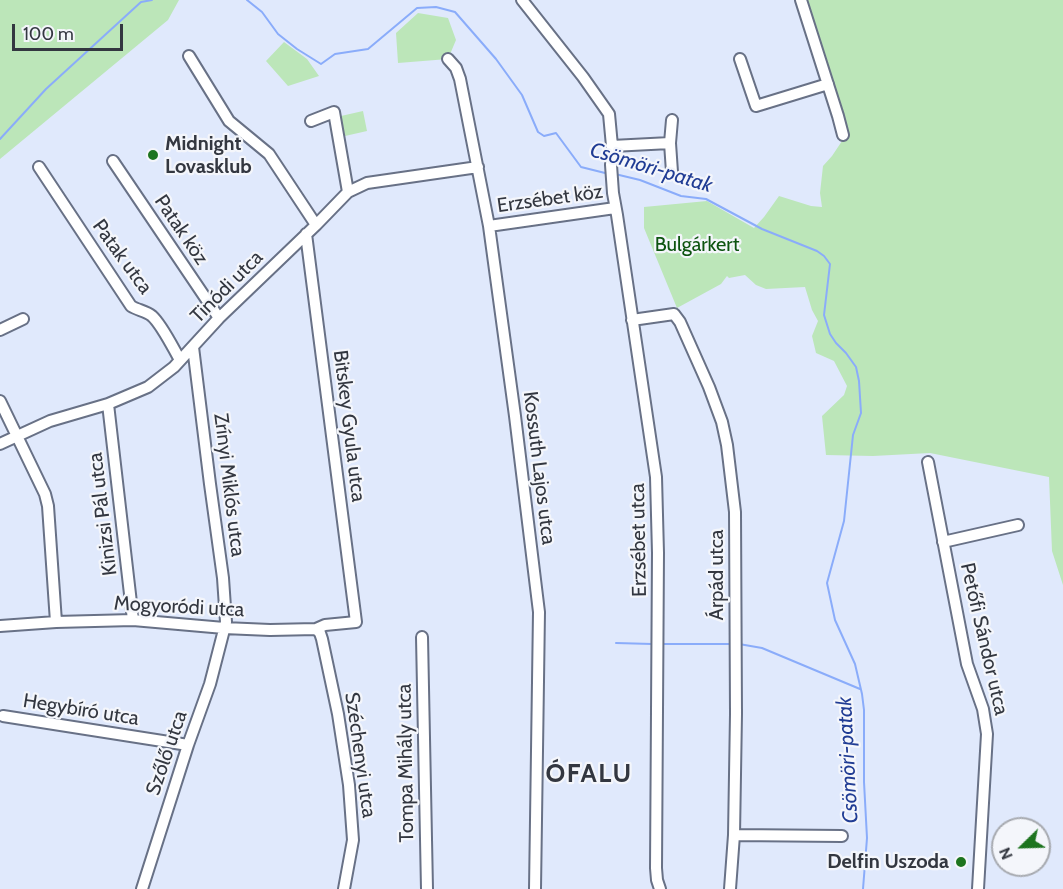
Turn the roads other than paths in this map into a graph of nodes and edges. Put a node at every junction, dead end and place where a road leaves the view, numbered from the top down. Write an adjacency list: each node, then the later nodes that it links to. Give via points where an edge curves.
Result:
1 (522, 0): 11 (street, Erzsébet utca, via 609,114)
2 (801, 0): 6 (street)
3 (189, 56): 18 (street, via 229,121 269,154)
4 (448, 59): 14 (street, Kossuth Lajos utca, via 460,79)
5 (740, 59): 6 (street, via 756,106)
6 (828, 84): 9 (street)
7 (672, 120): 10 (street)
8 (311, 121): 16 (street, via 334,112)
9 (843, 135)
10 (670, 142): 11 (street); 15 (street)
11 (612, 146): 17 (street, Erzsébet utca)
12 (113, 161): 21 (street, Patak köz)
13 (39, 167): 26 (street, Patak utca, via 131,306 151,314)
14 (478, 167): 16 (street, Tinódi utca, via 367,183); 19 (street, Kossuth Lajos utca)
15 (672, 172)
16 (348, 192): 18 (street, Tinódi utca)
17 (615, 208): 19 (street, Erzsébet köz); 23 (street, Erzsébet utca)
18 (316, 225): 20 (street, Tinódi utca)
19 (489, 226): 48 (street, Kossuth Lajos utca, via 539,612)
20 (306, 234): 21 (street, Tinódi utca); 36 (street, Bitskey Gyula utca)
21 (219, 318): 25 (street, Tinódi utca)
22 (23, 319): 24 (street)
23 (632, 320): 43 (street, Árpád utca, via 674,314 709,387 727,445 735,512); 49 (street, Erzsébet utca, via 656,477 656,868)
24 (0, 330)
25 (193, 347): 26 (street, Tinódi utca); 38 (street, Zrínyi Miklós utca, via 223,578)
26 (180, 360): 28 (street, Tinódi utca, via 148,387)
27 (0, 401): 29 (street)
28 (108, 404): 29 (street, Tinódi utca); 34 (street, Kinizsi Pál utca)
29 (16, 436): 30 (street, Tinódi utca); 35 (street, via 48,506)
30 (0, 444)
31 (928, 462): 33 (street, Petőfi Sándor utca)
32 (1018, 525): 33 (street, Petőfi Sándor utca)
33 (943, 542): 51 (street, Petőfi Sándor utca, via 967,664 983,709 987,734)
34 (133, 620): 35 (street, Mogyoródi utca); 38 (street, Mogyoródi utca)
35 (56, 622): 37 (street, Mogyoródi utca)
36 (356, 622): 39 (street, Mogyoródi utca)
37 (0, 626)
38 (224, 628): 39 (street, Mogyoródi utca); 42 (street, Szőlő utca, via 210,684)
39 (316, 629): 46 (street, Széchenyi utca, via 322,639 338,714 349,785 353,840)
40 (422, 637): 47 (street, Tompa Mihály utca)
41 (3, 716): 42 (street, Hegybíró utca)
42 (188, 745): 45 (street, Szőlő utca)
43 (734, 835): 44 (street); 50 (street, Árpád utca)
44 (842, 836)
45 (142, 889)
46 (344, 889)
47 (427, 889)
48 (536, 889)
49 (660, 889)
50 (730, 889)
51 (978, 889)

